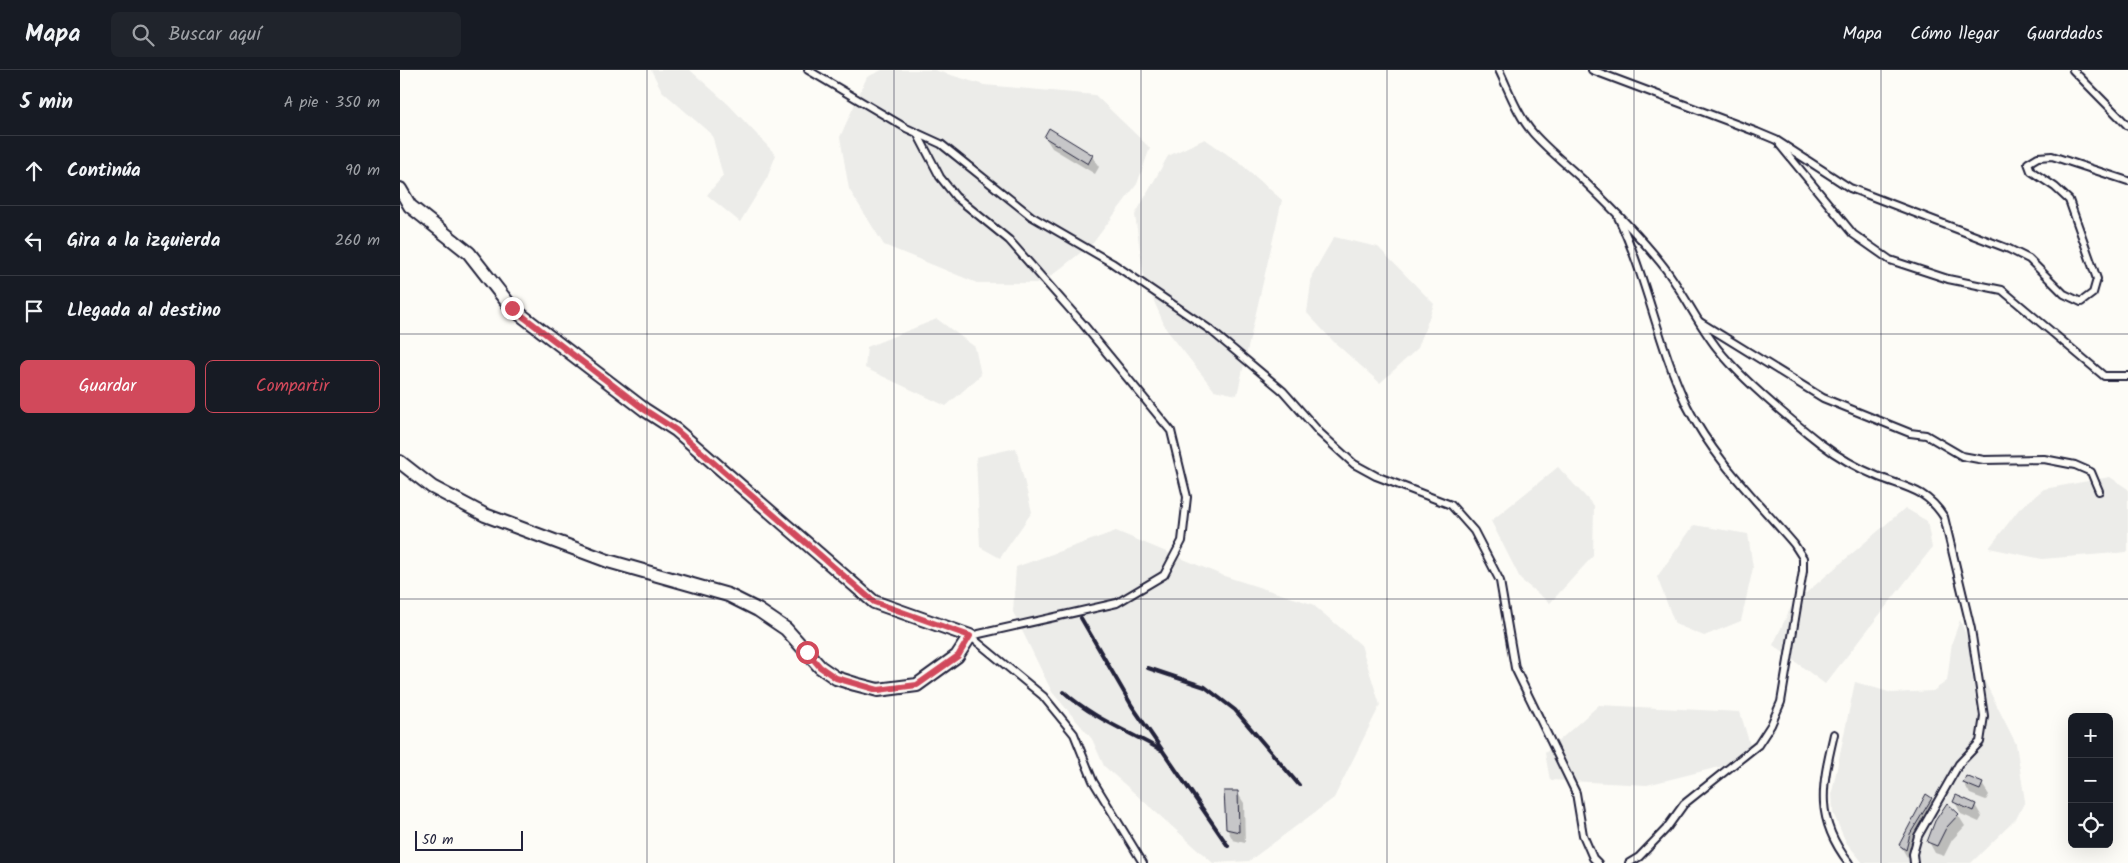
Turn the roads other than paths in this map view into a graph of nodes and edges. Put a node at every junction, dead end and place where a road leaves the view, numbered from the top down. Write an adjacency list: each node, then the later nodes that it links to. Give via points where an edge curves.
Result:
1 (808, 70): 6 (lane)
2 (1499, 70): 10 (lane, via 1532,132)
3 (1592, 70): 7 (lane)
4 (2074, 70): 5 (lane)
5 (2128, 126)
6 (917, 133): 15 (lane, via 940,177 956,197 1009,240 1171,432 1187,497 1182,541 1164,575 1117,603); 18 (lane, via 941,144 1031,216 1112,263 1209,329 1283,391 1320,433 1354,464 1451,505 1474,531 1500,581 1515,668 1576,793 1583,835)
7 (1776, 140): 8 (lane, via 1850,188 2029,260 2064,294 2081,302 2093,293 2097,279 2069,200 2030,171 2028,163 2038,156 2052,156); 12 (lane, via 1853,234 1890,260 1948,279 2002,290 2104,376)
8 (2128, 181)
9 (400, 189): 15 (street, via 410,206 469,253 512,308 676,430 874,602)
10 (1616, 212): 11 (lane, via 1661,262 1682,291); 19 (lane, via 1634,251 1666,357 1688,408 1724,463 1794,544 1802,558 1803,571 1781,702 1771,725 1758,745 1684,804 1666,829)
11 (1697, 320): 14 (lane, via 1823,398 1910,434 1926,434 1962,456 1984,460 2044,459 2074,465 2091,472); 21 (lane, via 1718,350 1820,443 1848,463 1910,487 1932,502 1944,517 1971,629 1984,716 1980,742 1959,764 1918,836)
12 (2128, 376)
13 (400, 462): 15 (street, via 432,487 486,515 608,561 728,595 786,629 820,667 836,678 854,684 878,690 917,685 958,656)
14 (2099, 491)
15 (970, 636): 17 (lane, via 1043,696 1074,734 1093,781)
16 (1834, 734): 20 (lane, via 1823,780 1822,800 1825,820 1836,846)
17 (1143, 863)
18 (1598, 863)
19 (1629, 863)
20 (1849, 863)
21 (1914, 863)

